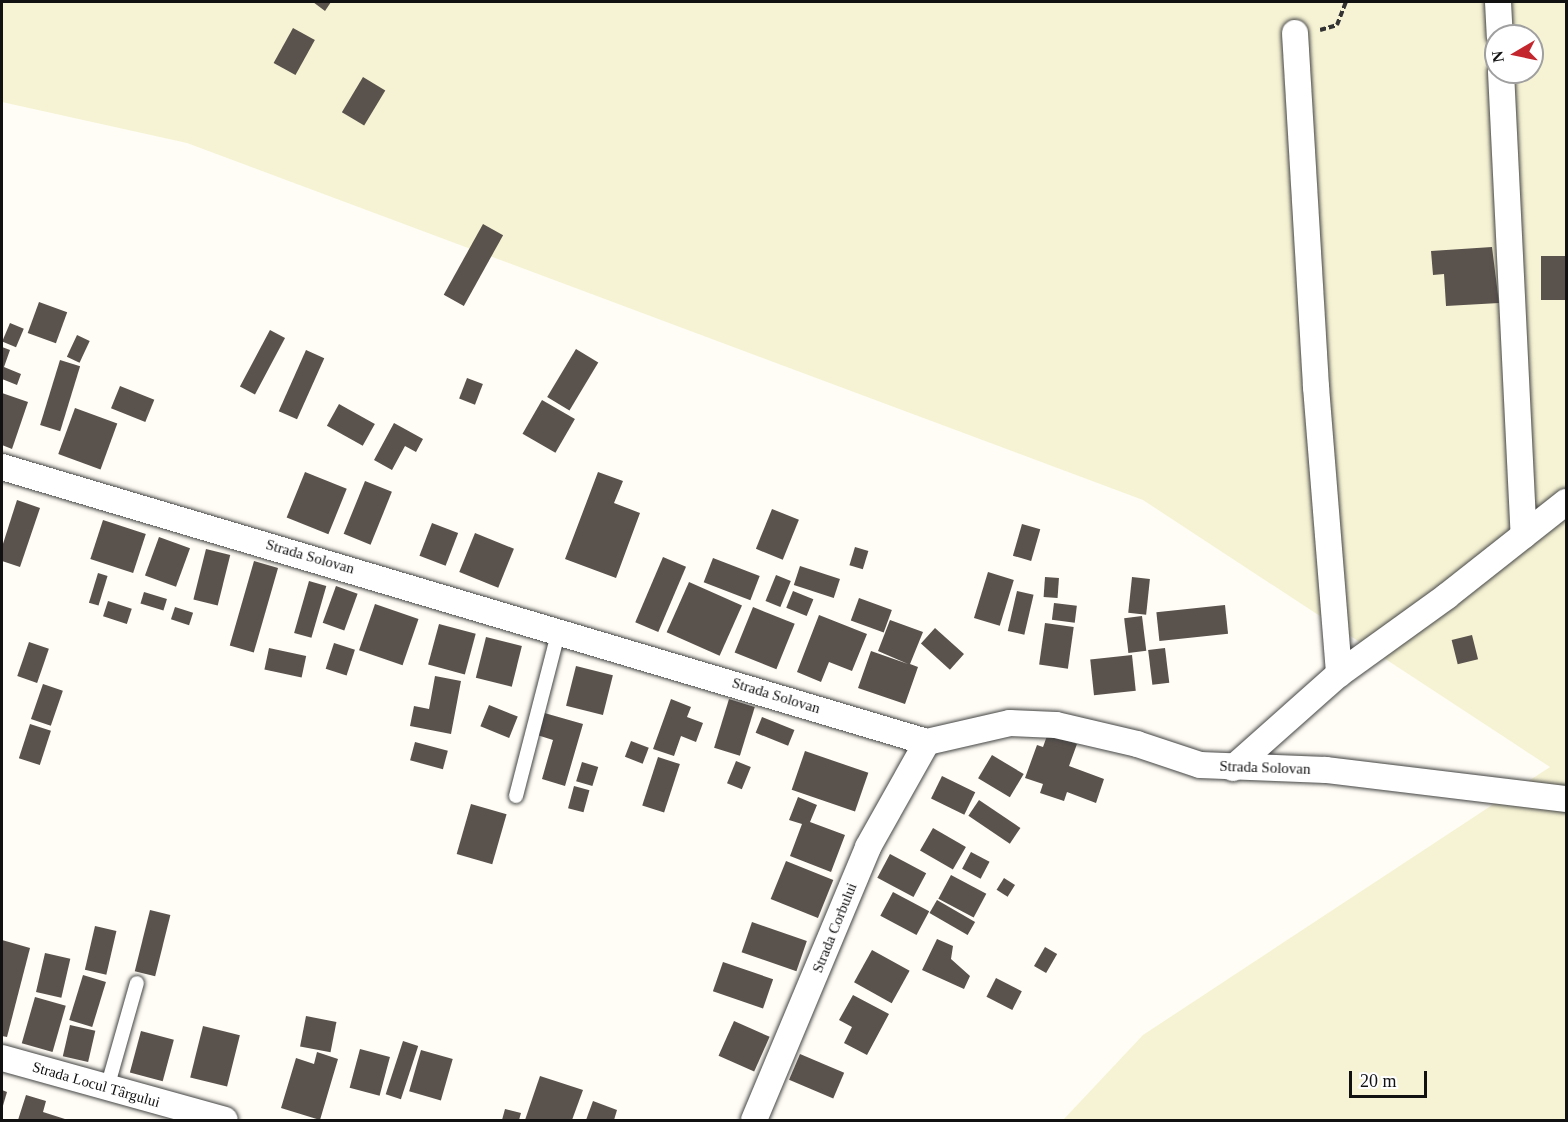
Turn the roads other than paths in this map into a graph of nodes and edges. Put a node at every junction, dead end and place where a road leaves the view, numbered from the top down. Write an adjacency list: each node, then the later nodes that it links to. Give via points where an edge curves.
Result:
1 (1498, 2): 2 (street)
2 (1499, 24)
3 (1295, 33): 9 (street, via 1316,387)
4 (1503, 84): 7 (street)
5 (2, 467): 8 (street, Strada Solovan)
6 (1566, 502): 7 (street)
7 (1524, 535): 9 (street)
8 (559, 630): 10 (street, Strada Solovan); 12 (lane)
9 (1339, 674): 11 (street)
10 (927, 742): 11 (street, Strada Solovan, via 1010,723 1056,725 1137,744 1200,765); 18 (street, Strada Corbului, via 868,847)
11 (1233, 768): 13 (street, Strada Solovan, via 1326,770)
12 (516, 796)
13 (1566, 799)
14 (136, 983): 16 (lane)
15 (2, 1058): 16 (street, Strada Locul Târgului)
16 (107, 1088): 17 (street, Strada Locul Târgului)
17 (225, 1120)
18 (754, 1120)

